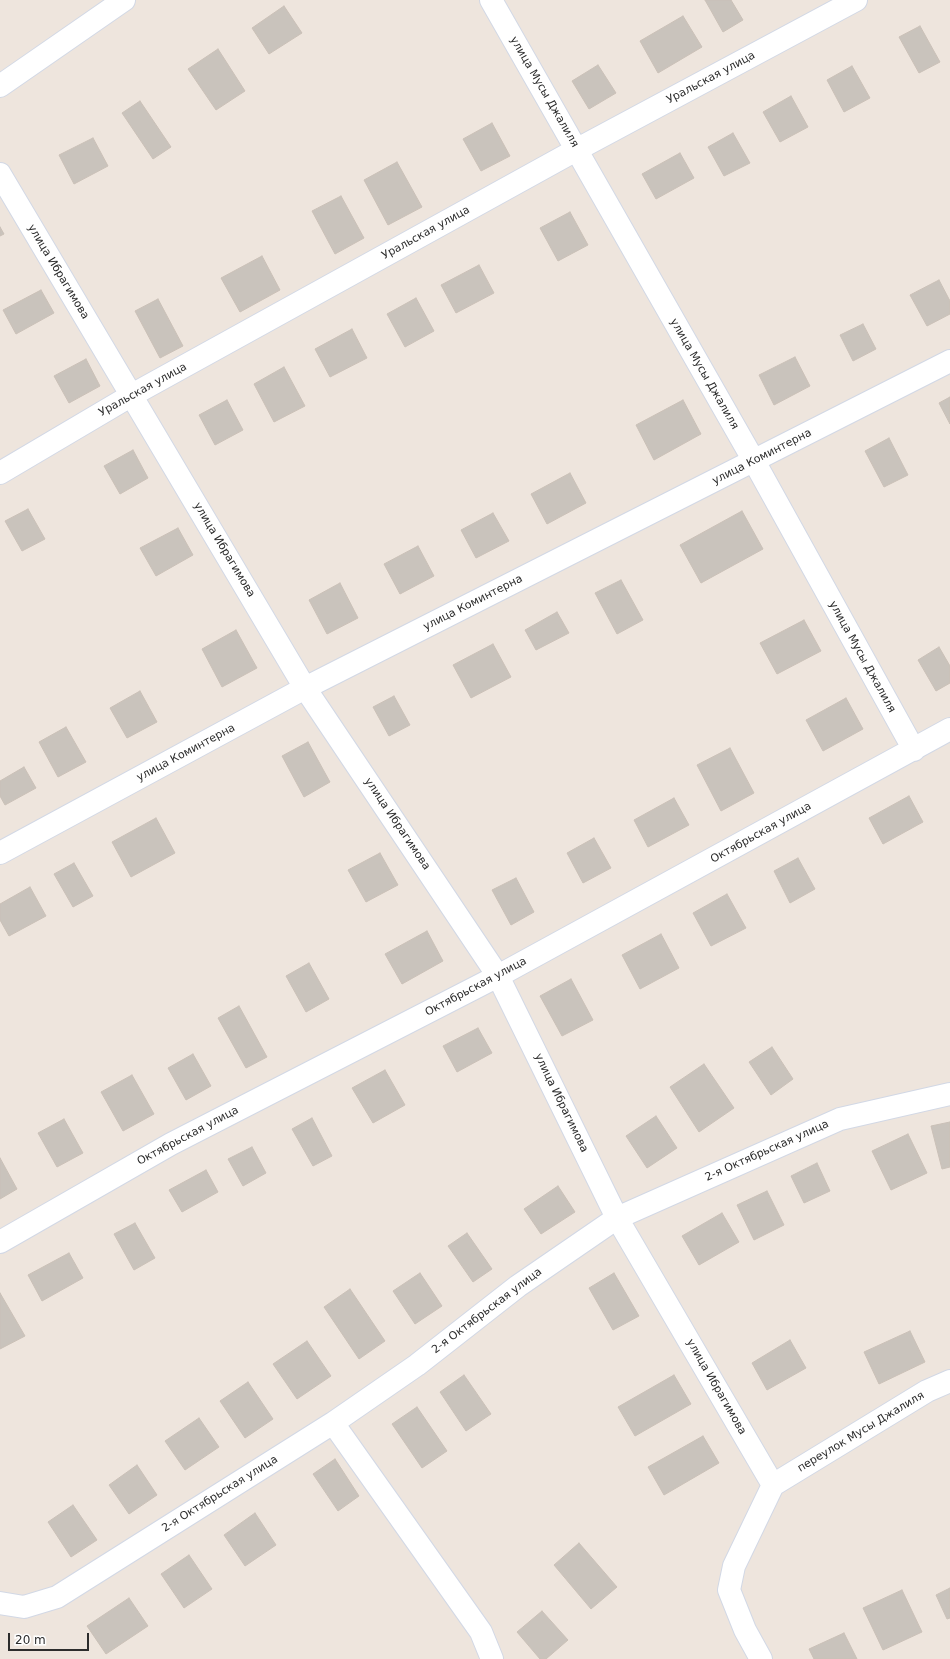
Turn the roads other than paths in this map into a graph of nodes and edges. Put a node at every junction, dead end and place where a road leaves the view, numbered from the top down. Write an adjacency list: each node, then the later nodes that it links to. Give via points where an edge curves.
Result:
1 (124, 0): 4 (street)
2 (491, 0): 5 (street, улица Мусы Джалиля)
3 (856, 0): 5 (street, Уральская улица)
4 (0, 86)
5 (576, 150): 8 (street, Уральская улица); 9 (street, улица Мусы Джалиля)
6 (0, 174): 8 (street, улица Ибрагимова)
7 (950, 361): 9 (street, улица Коминтерна)
8 (132, 395): 10 (street, Уральская улица); 11 (street, улица Ибрагимова)
9 (754, 461): 11 (street, улица Коминтерна); 13 (street, улица Мусы Джалиля)
10 (0, 472)
11 (305, 688): 14 (street, улица Коминтерна); 15 (street, улица Ибрагимова)
12 (950, 729): 13 (street, Октябрьская улица)
13 (914, 750): 15 (street, Октябрьская улица)
14 (0, 853)
15 (498, 976): 17 (street, улица Ибрагимова); 18 (street, Октябрьская улица, via 171,1144)
16 (950, 1094): 17 (street, 2-я Октябрьская улица, via 840,1119)
17 (617, 1218): 20 (street, 2-я Октябрьская улица, via 518,1286 417,1365); 21 (street, улица Ибрагимова)
18 (0, 1242)
19 (950, 1381): 21 (street, переулок Мусы Джалиля, via 928,1391)
20 (333, 1423): 22 (street, 2-я Октябрьская улица, via 57,1597 24,1607); 23 (street, via 481,1632)
21 (773, 1485): 24 (street, via 734,1566 729,1590 745,1630)
22 (0, 1603)
23 (492, 1659)
24 (761, 1659)

